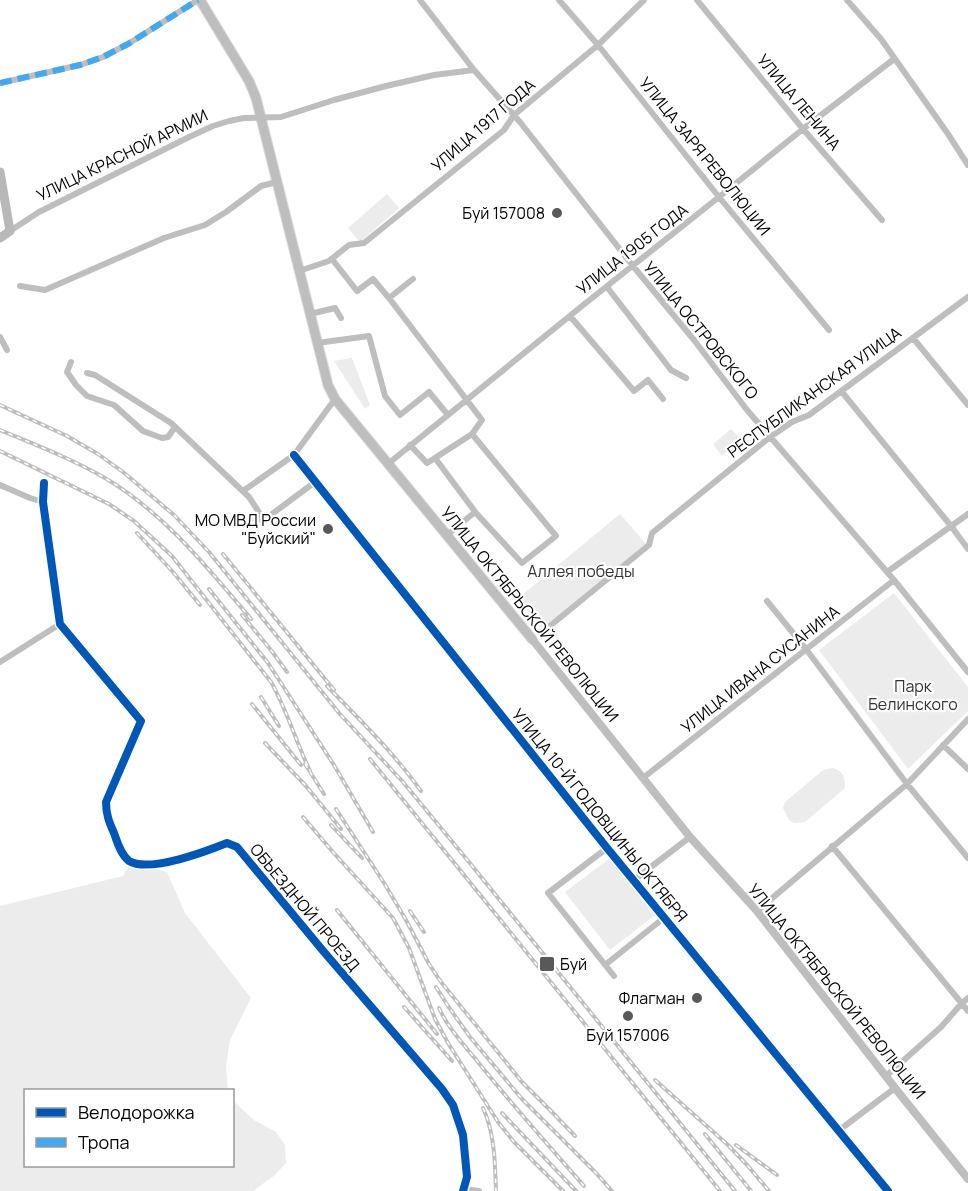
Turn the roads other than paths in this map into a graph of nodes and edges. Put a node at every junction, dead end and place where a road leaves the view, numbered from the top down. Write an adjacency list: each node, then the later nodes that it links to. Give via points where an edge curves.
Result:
1 (199, 0): 10 (street, via 103,57); 12 (main road, УЛИЦА ОКТЯБРЬСКОЙ РЕВОЛЮЦИИ, via 249,81)
2 (420, 0): 9 (street, УЛИЦА ОСТРОВСКОГО)
3 (559, 0): 7 (street, УЛИЦА ЗАРЯ РЕВОЛЮЦИИ)
4 (644, 0): 7 (street, УЛИЦА 1917 ГОДА)
5 (698, 0): 13 (street, УЛИЦА ЛЕНИНА)
6 (847, 0): 8 (street)
7 (598, 45): 11 (street, УЛИЦА 1917 ГОДА); 17 (street, УЛИЦА ЗАРЯ РЕВОЛЮЦИИ)
8 (894, 59): 13 (street, УЛИЦА 1905 ГОДА); 14 (street)
9 (474, 70): 11 (street, УЛИЦА ОСТРОВСКОГО); 12 (street, УЛИЦА КРАСНОЙ АРМИИ, via 434,75 280,117)
10 (0, 83)
11 (514, 115): 21 (street, УЛИЦА 1917 ГОДА, via 504,130 364,243 349,245); 22 (street, УЛИЦА ОСТРОВСКОГО)
12 (262, 118): 16 (main road, УЛИЦА ОКТЯБРЬСКОЙ РЕВОЛЮЦИИ); 19 (street, УЛИЦА КРАСНОЙ АРМИИ, via 229,121 203,130 39,212)
13 (803, 129): 17 (street, УЛИЦА 1905 ГОДА); 18 (street, УЛИЦА ЛЕНИНА)
14 (968, 165)
15 (0, 172): 19 (main road)
16 (277, 182): 23 (main road, УЛИЦА ОКТЯБРЬСКОЙ РЕВОЛЮЦИИ); 25 (street, via 261,186 205,225 164,238 45,290)
17 (719, 197): 22 (street, УЛИЦА 1905 ГОДА); 32 (street, УЛИЦА ЗАРЯ РЕВОЛЮЦИИ)
18 (882, 220)
19 (10, 231): 20 (main road, УЛИЦА КРАСНОЙ АРМИИ)
20 (0, 238)
21 (332, 259): 23 (street, УЛИЦА 1917 ГОДА); 28 (street, via 357,291 373,279)
22 (633, 266): 26 (street, УЛИЦА 1905 ГОДА); 48 (street, УЛИЦА ОСТРОВСКОГО)
23 (299, 271): 29 (main road, УЛИЦА ОКТЯБРЬСКОЙ РЕВОЛЮЦИИ)
24 (413, 279): 28 (street)
25 (20, 286)
26 (607, 287): 30 (street, УЛИЦА 1905 ГОДА); 39 (street, via 671,370)
27 (968, 297): 34 (street, РЕСПУБЛИКАНСКАЯ УЛИЦА)
28 (389, 298): 42 (street)
29 (310, 314): 31 (street, via 335,308); 35 (main road, УЛИЦА ОКТЯБРЬСКОЙ РЕВОЛЮЦИИ)
30 (570, 315): 42 (street, УЛИЦА 1905 ГОДА); 43 (street, via 634,391 648,380)
31 (341, 318)
32 (829, 330)
33 (0, 337): 36 (street)
34 (913, 338): 40 (street, РЕСПУБЛИКАНСКАЯ УЛИЦА); 44 (street)
35 (317, 344): 41 (main road, УЛИЦА ОКТЯБРЬСКОЙ РЕВОЛЮЦИИ); 45 (street, via 369,336 385,396 400,415 429,392)
36 (7, 350)
37 (71, 362): 46 (street, via 68,372 76,386 87,396 114,405 143,431 162,438)
38 (87, 372): 46 (street)
39 (686, 378)
40 (842, 392): 48 (street, РЕСПУБЛИКАНСКАЯ УЛИЦА); 62 (street)
41 (335, 399): 50 (street); 52 (main road, УЛИЦА ОКТЯБРЬСКОЙ РЕВОЛЮЦИИ)
42 (466, 399): 45 (street, УЛИЦА 1905 ГОДА); 47 (street, via 482,420)
43 (663, 399)
44 (968, 405)
45 (448, 415): 49 (street, УЛИЦА 1905 ГОДА)
46 (176, 427): 56 (street)
47 (472, 434): 51 (street); 58 (street, via 556,536 522,563)
48 (770, 437): 65 (street, УЛИЦА ОСТРОВСКОГО); 69 (street, РЕСПУБЛИКАНСКАЯ УЛИЦА, via 652,533 649,545)
49 (410, 445): 51 (street, via 427,463); 52 (street, УЛИЦА 1905 ГОДА)
50 (294, 455): 53 (street, УЛИЦА 10-Й ГОДОВЩИНЫ ОКТЯБРЯ); 56 (street)
51 (435, 458): 58 (street)
52 (389, 463): 63 (main road, УЛИЦА ОКТЯБРЬСКОЙ РЕВОЛЮЦИИ)
53 (315, 482): 61 (street); 81 (street, УЛИЦА 10-Й ГОДОВЩИНЫ ОКТЯБРЯ)
54 (44, 483): 57 (street)
55 (0, 485): 57 (street)
56 (243, 491): 61 (street)
57 (44, 502): 68 (street)
58 (476, 513): 63 (street)
59 (968, 514): 62 (street)
60 (252, 518): 61 (street)
61 (264, 520)
62 (951, 526): 64 (street); 65 (street)
63 (447, 535): 70 (main road, УЛИЦА ОКТЯБРЬСКОЙ РЕВОЛЮЦИИ)
64 (968, 549)
65 (887, 572): 66 (street, УЛИЦА ОСТРОВСКОГО)
66 (894, 580): 71 (street, УЛИЦА ИВАНА СУСАНИНА); 73 (street, УЛИЦА ОСТРОВСКОГО)
67 (767, 600): 71 (street)
68 (60, 624): 72 (street); 95 (street, ОБЪЕЗДНОЙ ПРОЕЗД, via 141,722 106,802 119,849 128,860 140,864 168,862 227,843 237,848 453,1105 463,1135 467,1177)
69 (545, 630)
70 (532, 639): 77 (street, УЛИЦА ОКТЯБРЬСКОЙ РЕВОЛЮЦИИ)
71 (806, 649): 77 (street, УЛИЦА ИВАНА СУСАНИНА); 78 (street)
72 (0, 662)
73 (968, 672)
74 (968, 719): 75 (street)
75 (943, 745): 76 (street); 78 (street)
76 (968, 769)
77 (643, 778): 79 (street, УЛИЦА ОКТЯБРЬСКОЙ РЕВОЛЮЦИИ)
78 (907, 784): 80 (street); 82 (street)
79 (690, 837): 83 (street); 84 (street, УЛИЦА ОКТЯБРЬСКОЙ РЕВОЛЮЦИИ)
80 (832, 846): 84 (street); 89 (street)
81 (607, 848): 83 (street, УЛИЦА 10-Й ГОДОВЩИНЫ ОКТЯБРЯ); 86 (street, via 548,893)
82 (968, 858)
83 (634, 880): 85 (street, УЛИЦА 10-Й ГОДОВЩИНЫ ОКТЯБРЯ)
84 (757, 911): 91 (street, УЛИЦА ОКТЯБРЬСКОЙ РЕВОЛЮЦИИ)
85 (664, 917): 86 (street); 93 (street, УЛИЦА 10-Й ГОДОВЩИНЫ ОКТЯБРЯ)
86 (605, 965): 87 (street)
87 (614, 976)
88 (968, 998): 89 (street)
89 (962, 1003): 90 (street); 91 (street)
90 (968, 1011)
91 (886, 1076): 92 (street, УЛИЦА ОКТЯБРЬСКОЙ РЕВОЛЮЦИИ)
92 (895, 1088): 93 (street); 94 (street, УЛИЦА ОКТЯБРЬСКОЙ РЕВОЛЮЦИИ)
93 (838, 1131): 97 (street, УЛИЦА 10-Й ГОДОВЩИНЫ ОКТЯБРЯ)
94 (968, 1179)
95 (464, 1190): 96 (street)
96 (479, 1191)
97 (888, 1191)

